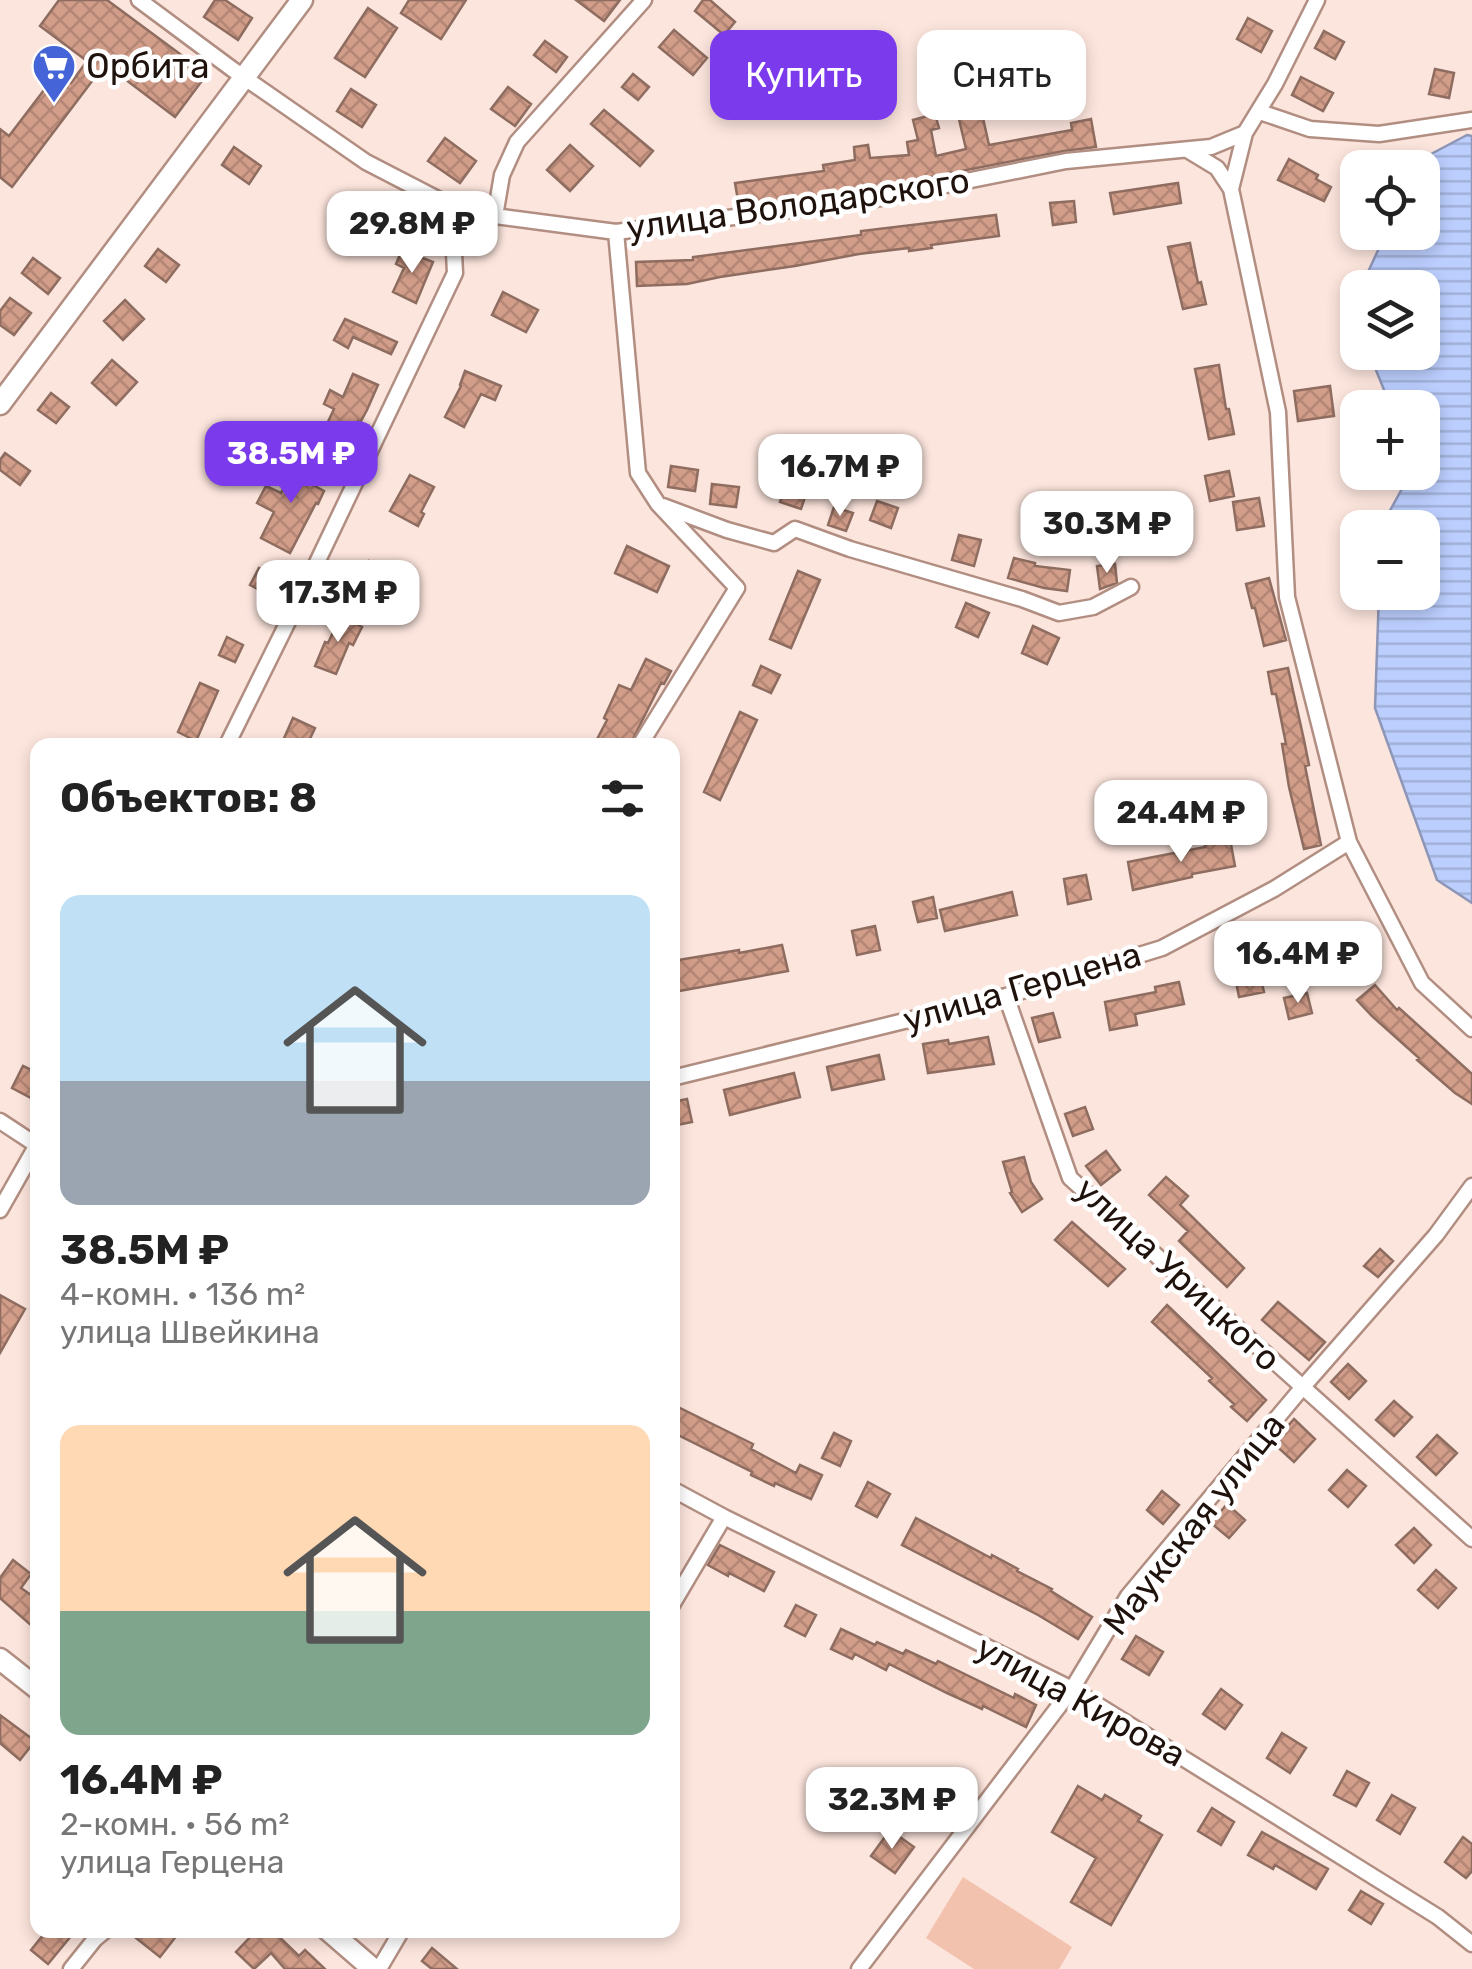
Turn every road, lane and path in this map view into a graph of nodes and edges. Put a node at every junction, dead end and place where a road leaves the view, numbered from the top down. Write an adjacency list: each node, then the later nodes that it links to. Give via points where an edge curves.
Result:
1 (139, 0): 5 (street, улица Володарского)
2 (302, 0): 5 (main road)
3 (644, 0): 12 (street, via 517,142 502,174)
4 (1317, 0): 6 (street)
5 (246, 78): 11 (street, улица Володарского, via 366,162); 14 (main road)
6 (1260, 112): 7 (street, via 1310,129 1379,134); 8 (street)
7 (1472, 120)
8 (1245, 134): 9 (street, улица Володарского); 10 (street)
9 (1189, 151): 10 (street, via 1217,168); 13 (street, улица Володарского, via 1066,162 876,199)
10 (1232, 188): 19 (street, via 1278,412 1287,597)
11 (457, 209): 12 (street, улица Володарского); 17 (street, via 454,273)
12 (495, 216): 13 (street, улица Володарского)
13 (616, 232): 15 (street, via 638,473)
14 (0, 404)
15 (658, 504): 16 (street, via 774,542 795,528 1059,614 1092,607); 18 (street, via 737,588)
16 (1131, 587)
17 (230, 738)
18 (644, 738)
19 (1350, 842): 20 (street, улица Герцена, via 1162,948); 21 (street, via 1422,983)
20 (1006, 996): 22 (street, улица Герцена); 28 (street, улица Урицкого, via 1070,1178)
21 (1472, 1029)
22 (680, 1076)
23 (0, 1121): 24 (street)
24 (30, 1140)
25 (30, 1157): 27 (street)
26 (1472, 1186): 28 (street, Маукская улица)
27 (0, 1210)
28 (1302, 1388): 31 (street, улица Урицкого); 35 (street, Маукская улица, via 1128,1596)
29 (680, 1492): 30 (street, улица Кирова)
30 (724, 1516): 32 (street); 35 (street, улица Кирова)
31 (1472, 1539)
32 (680, 1591)
33 (0, 1659): 34 (main road)
34 (30, 1683)
35 (1072, 1689): 39 (street, улица Кирова); 42 (street, Маукская улица)
36 (95, 1938): 40 (street)
37 (338, 1938): 41 (main road)
38 (397, 1938): 41 (street)
39 (1472, 1944)
40 (72, 1969)
41 (376, 1969)
42 (859, 1969)

